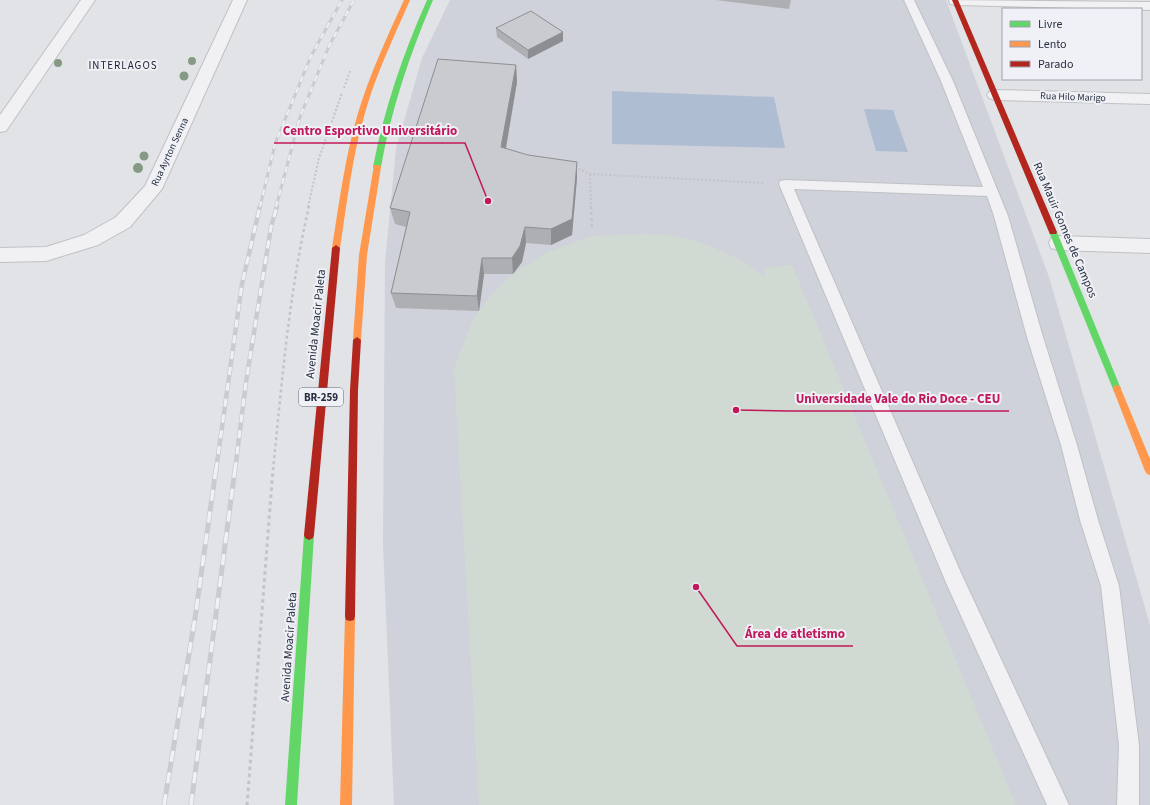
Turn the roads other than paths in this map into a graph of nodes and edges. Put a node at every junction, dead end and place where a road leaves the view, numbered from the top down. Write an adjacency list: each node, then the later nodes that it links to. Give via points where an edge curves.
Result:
1 (88, 0): 10 (street)
2 (240, 0): 14 (street, Rua Ayrton Senna, via 153,189 124,222 91,240 46,254)
3 (407, 0): 17 (main road, Avenida Moacir Paleta / BR-259, via 379,63 357,130 338,233 310,512)
4 (430, 0): 16 (main road, BR-259, via 410,45 391,100 379,154 363,254 354,390)
5 (909, 0): 11 (lane, via 947,81)
6 (955, 0): 7 (street); 8 (main road, Rua Mauir Gomes de Campos)
7 (1150, 6)
8 (995, 95): 9 (street, Rua Hilo Marigo); 12 (main road, Rua Mauir Gomes de Campos)
9 (1150, 100)
10 (0, 127)
11 (992, 192): 20 (lane, via 785,184 954,579); 21 (lane, via 1110,586 1129,745)
12 (1058, 243): 13 (street); 15 (main road, Rua Mauir Gomes de Campos)
13 (1150, 246)
14 (0, 255)
15 (1147, 459)
16 (347, 786): 18 (main road, BR-259); 19 (main road)
17 (291, 805)
18 (346, 805)
19 (350, 805)
20 (1058, 805)
21 (1128, 805)

